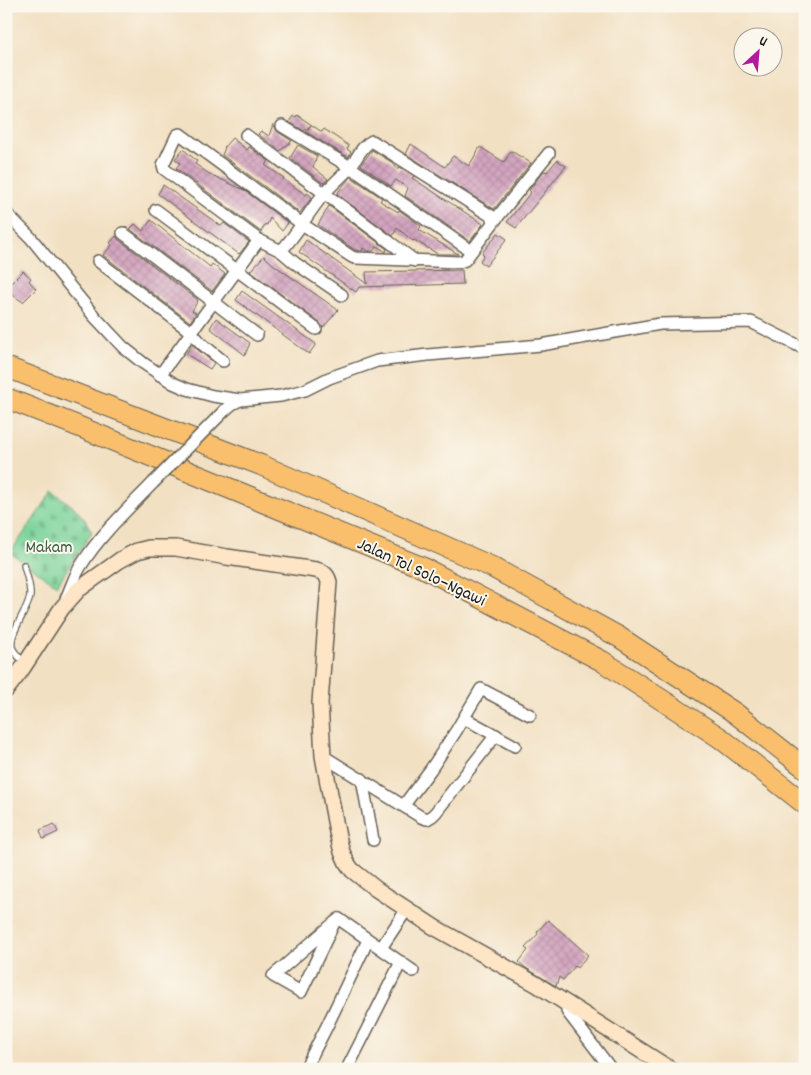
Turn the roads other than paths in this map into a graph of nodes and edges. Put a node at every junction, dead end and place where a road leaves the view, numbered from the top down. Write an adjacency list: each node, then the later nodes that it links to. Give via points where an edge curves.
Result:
1 (282, 126): 4 (street)
2 (246, 135): 5 (street)
3 (549, 152): 8 (street)
4 (350, 167): 5 (street); 8 (street, via 365,145 376,142); 13 (street)
5 (324, 193): 9 (street); 15 (street)
6 (156, 210): 16 (street)
7 (6, 213): 25 (street, via 123,347)
8 (496, 219): 13 (street)
9 (302, 224): 11 (street, via 178,134 164,169); 12 (street); 15 (street, via 355,258)
10 (123, 233): 18 (street)
11 (259, 240): 12 (street); 16 (street)
12 (281, 251): 17 (street)
13 (471, 251): 15 (street, via 461,262)
14 (98, 261): 20 (street)
15 (416, 261)
16 (237, 270): 18 (street); 19 (street)
17 (342, 295)
18 (213, 302): 20 (street); 21 (street)
19 (316, 329)
20 (191, 332): 23 (street); 25 (street)
21 (257, 335)
22 (805, 349): 27 (street, via 751,322 660,324 541,345 377,362 305,390)
23 (223, 361)
24 (6, 367): 37 (highway, Jalan Tol Solo–Ngawi, via 261,465 492,567 627,642 736,713)
25 (160, 375): 27 (street, via 186,389)
26 (6, 398): 39 (highway, Jalan Tol Solo–Ngawi, via 426,568 602,661 719,737)
27 (240, 400): 29 (street, bridge, via 224,411 93,548 81,564)
28 (24, 565): 30 (lane, via 30,597 12,646)
29 (62, 608): 30 (street); 36 (street, via 78,590 120,560 149,548 176,548 322,572 329,582 320,703)
30 (26, 663): 31 (street)
31 (6, 690)
32 (530, 715): 33 (street, via 481,689)
33 (464, 718): 34 (street); 40 (street)
34 (496, 735): 35 (street); 40 (street, via 432,816 427,819 421,817)
35 (516, 746)
36 (323, 756): 38 (street); 42 (street, via 337,832 347,863 365,881)
37 (805, 768)
38 (362, 779): 40 (street); 41 (street)
39 (805, 804)
40 (404, 805)
41 (373, 840)
42 (406, 909): 45 (street); 48 (street)
43 (334, 923): 43 (street, via 280,970 274,976 301,992); 44 (street, via 339,919)
44 (368, 940): 45 (street); 49 (street)
45 (380, 948): 46 (street)
46 (400, 962): 47 (street); 50 (street)
47 (413, 971)
48 (567, 1003): 51 (street, via 567,1011); 52 (street)
49 (305, 1069)
50 (347, 1069)
51 (611, 1069)
52 (670, 1069)

